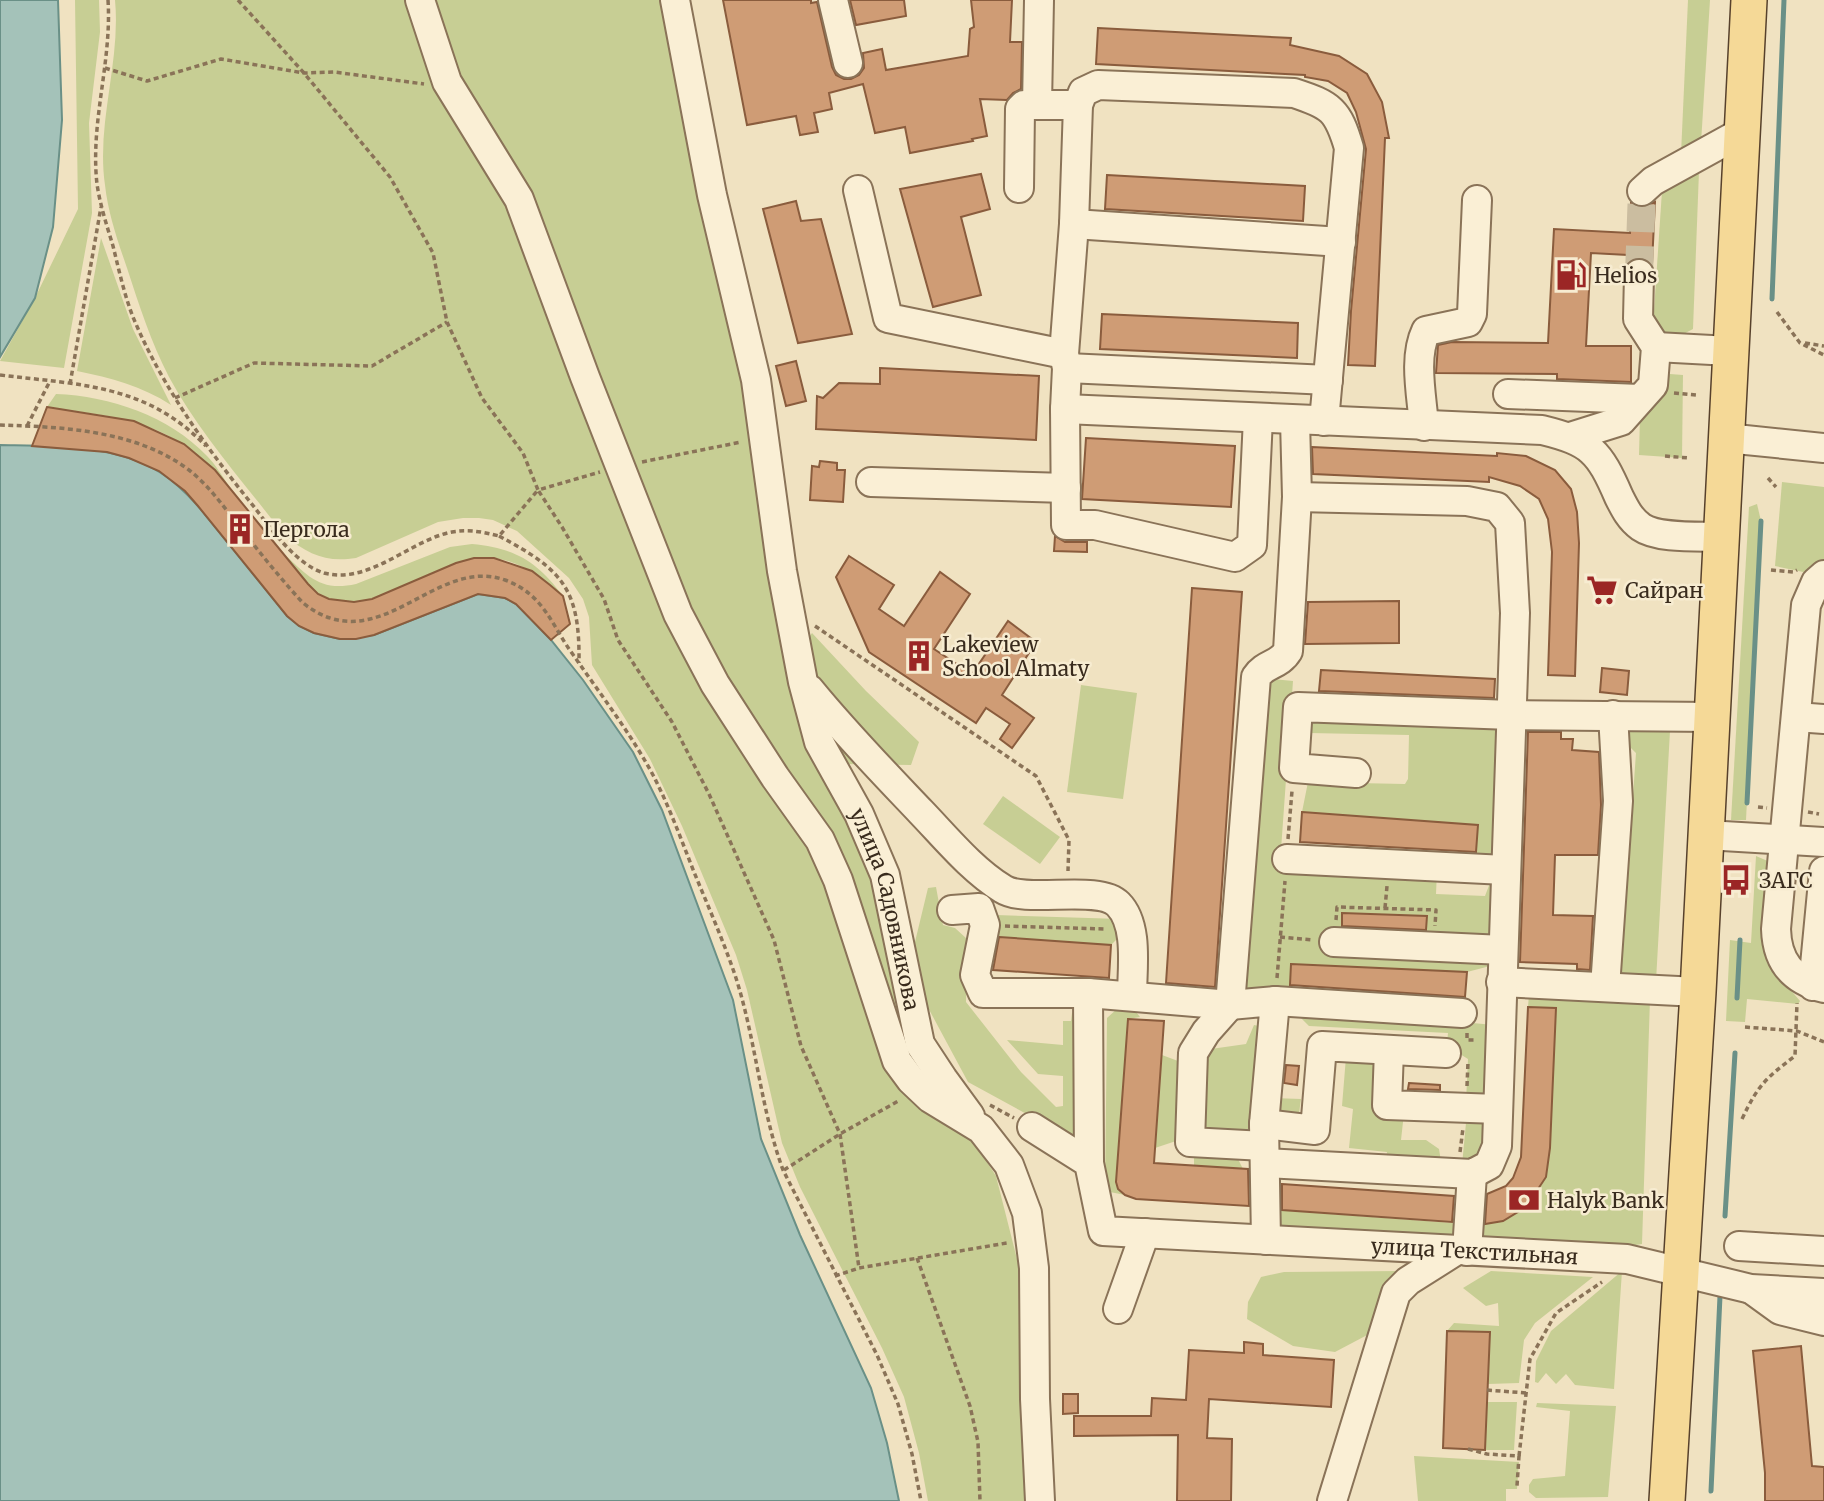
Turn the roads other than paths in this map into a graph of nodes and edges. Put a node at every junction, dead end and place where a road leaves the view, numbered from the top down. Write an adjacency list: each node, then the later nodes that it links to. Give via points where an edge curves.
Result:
1 (420, 0): 65 (street, via 450,87 519,199 678,614 715,684 820,840 838,880 897,1060 930,1098)
2 (675, 0): 36 (street, улица Садовникова, via 712,195 756,380 782,571)
3 (833, 0): 6 (street)
4 (1039, 0): 7 (street)
5 (1749, 0): 9 (main road)
6 (848, 63)
7 (1037, 105): 8 (street); 10 (street, via 1020,109)
8 (1078, 105): 14 (street); 15 (street, via 1083,92 1098,85 1294,93 1320,101 1341,120 1349,148)
9 (1741, 132): 12 (street); 18 (main road)
10 (1019, 188)
11 (858, 190): 19 (street, via 888,318)
12 (1642, 191)
13 (1477, 200): 27 (street, via 1472,314 1468,322 1426,331 1422,340)
14 (1074, 224): 15 (street); 19 (street)
15 (1341, 242): 20 (street)
16 (1639, 274): 17 (street, via 1638,319)
17 (1656, 347): 18 (street); 22 (street, via 1653,385)
18 (1730, 351): 29 (main road)
19 (1065, 361): 20 (street); 23 (street)
20 (1328, 380): 26 (street)
21 (1508, 394): 22 (street)
22 (1640, 399): 28 (street, via 1621,421)
23 (1065, 409): 24 (street); 32 (street)
24 (1258, 418): 25 (street); 32 (street, via 1252,545 1235,557 1095,525 1066,525)
25 (1295, 420): 26 (street); 33 (street)
26 (1324, 421): 27 (street)
27 (1424, 426): 28 (street, via 1542,430)
28 (1570, 437): 34 (street, via 1605,464 1627,513 1643,528 1661,534)
29 (1726, 438): 30 (street); 34 (main road)
30 (1824, 448)
31 (871, 482): 32 (street)
32 (1066, 488)
33 (1297, 497): 37 (street, via 1468,501 1497,507 1510,523 1515,613); 59 (street, via 1288,651 1282,661 1262,668 1256,677)
34 (1721, 537): 40 (main road)
35 (1824, 576): 39 (street, via 1816,582 1806,605)
36 (803, 682): 57 (street, via 962,855 1005,891 1067,893 1107,898 1118,904 1133,930); 65 (street, улица Садовникова, via 819,742 859,814 885,875 920,1044)
37 (1511, 715): 38 (street); 42 (street, via 1298,707 1294,768); 47 (street)
38 (1613, 715): 40 (street); 53 (street, via 1618,801)
39 (1796, 716): 41 (street); 44 (street)
40 (1712, 717): 43 (main road)
41 (1824, 719)
42 (1356, 774)
43 (1706, 835): 44 (street); 55 (main road)
44 (1784, 838): 45 (street); 54 (street, via 1777,947 1784,963)
45 (1824, 842)
46 (1287, 859): 47 (street)
47 (1506, 870): 51 (street)
48 (1824, 871): 54 (street)
49 (952, 910): 56 (street, via 979,908 985,925 975,975 983,993)
50 (1334, 942): 51 (street)
51 (1503, 950): 52 (street)
52 (1502, 982): 53 (street); 63 (street)
53 (1605, 987): 55 (street)
54 (1808, 990)
55 (1698, 992): 74 (main road)
56 (1088, 993): 57 (street); 67 (street)
57 (1132, 996): 59 (street)
58 (1275, 1001): 59 (street); 60 (street); 66 (street)
59 (1230, 1006): 66 (street, via 1193,1053 1190,1142)
60 (1462, 1013)
61 (1390, 1050): 62 (street); 63 (street, via 1387,1105); 66 (street, via 1322,1046 1315,1130)
62 (1446, 1052)
63 (1498, 1109): 68 (street, via 1497,1146 1489,1165)
64 (1031, 1127): 67 (street)
65 (981, 1129): 79 (street, улица Садовникова, via 1009,1165 1027,1213 1034,1268)
66 (1265, 1144): 68 (street); 70 (street)
67 (1089, 1163): 69 (street, улица Текстильная, via 1103,1231)
68 (1472, 1174): 72 (street)
69 (1145, 1233): 70 (street, улица Текстильная); 77 (street)
70 (1266, 1240): 72 (street, улица Текстильная)
71 (1739, 1246): 73 (street)
72 (1462, 1251): 74 (street, улица Текстильная, via 1626,1259); 80 (street, via 1408,1280 1396,1293)
73 (1824, 1251)
74 (1682, 1272): 75 (street, улица Текстильная); 81 (main road)
75 (1751, 1289): 76 (street); 78 (street, via 1780,1310)
76 (1824, 1293)
77 (1118, 1309)
78 (1824, 1321)
79 (1040, 1501)
80 (1332, 1501)
81 (1667, 1501)

